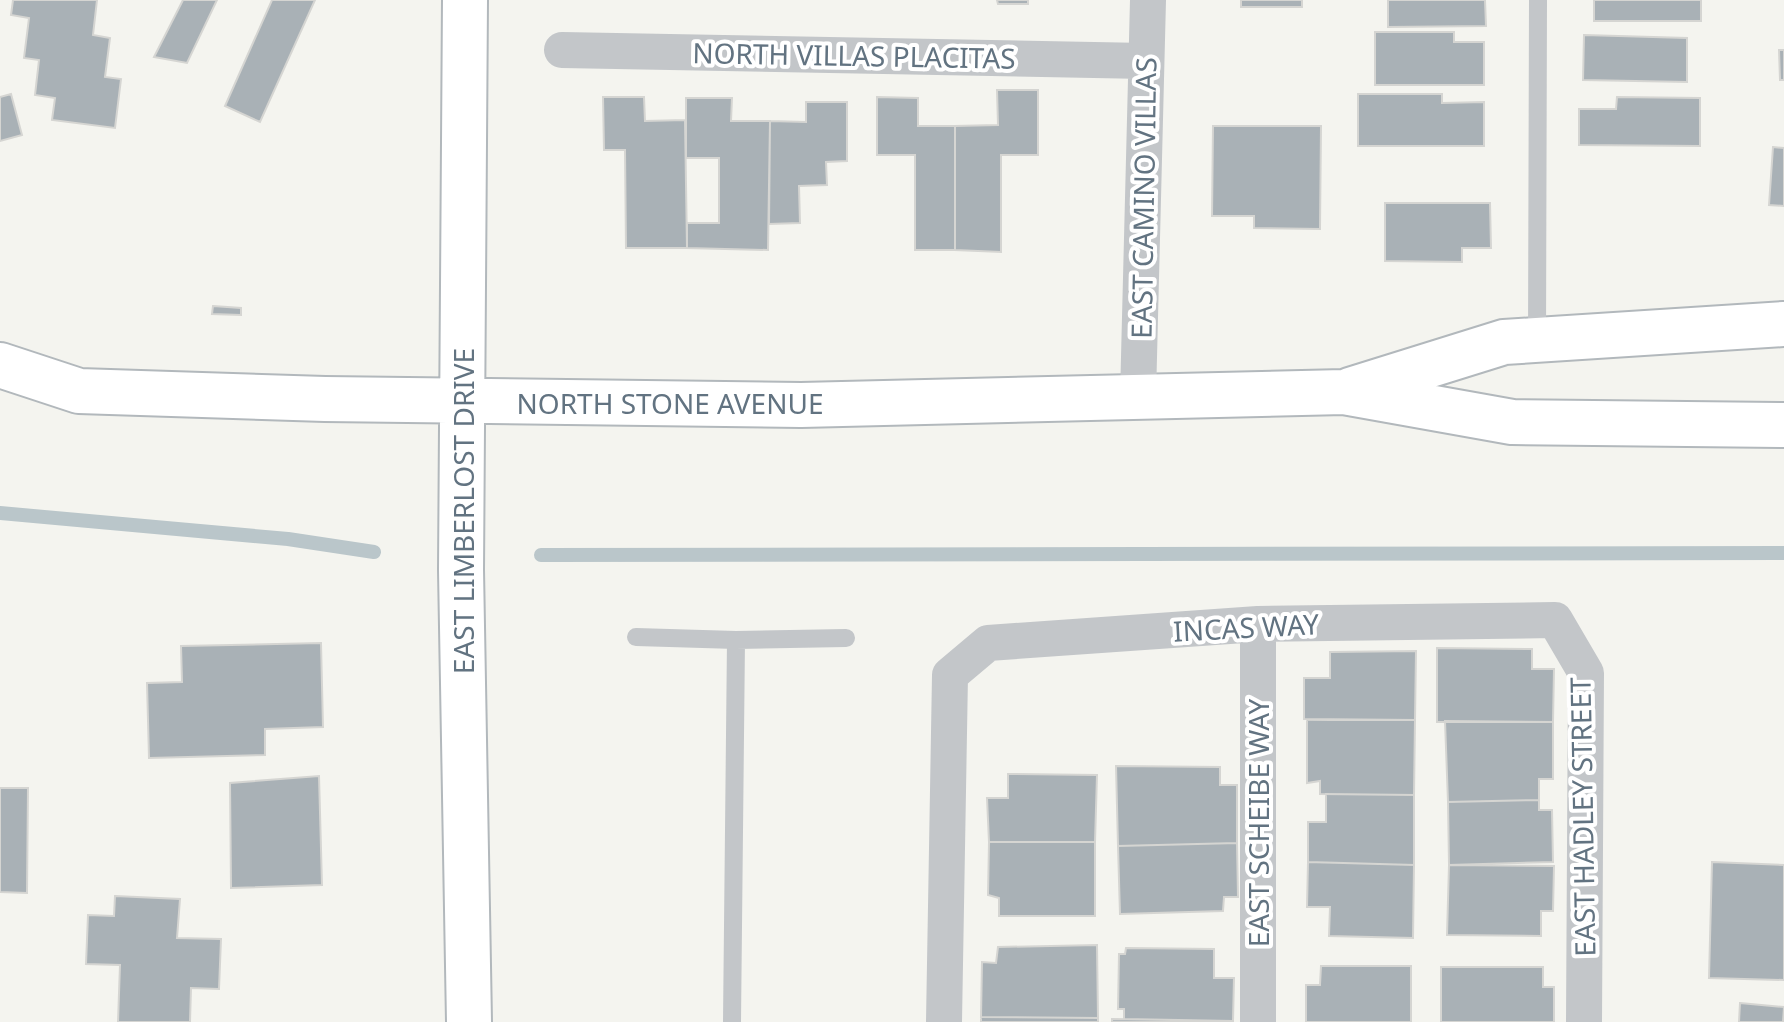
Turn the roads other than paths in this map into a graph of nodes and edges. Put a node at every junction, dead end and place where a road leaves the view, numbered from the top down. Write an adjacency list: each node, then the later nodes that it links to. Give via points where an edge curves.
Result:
1 (465, 0): 11 (main road, EAST LIMBERLOST DRIVE)
2 (1148, 0): 5 (street, EAST CAMINO VILLAS)
3 (1538, 0): 7 (lane)
4 (562, 50): 5 (street, NORTH VILLAS PLACITAS)
5 (1146, 61): 10 (street, EAST CAMINO VILLAS)
6 (1784, 324): 7 (main road, NORTH STONE AVENUE)
7 (1537, 340): 9 (main road, NORTH STONE AVENUE, via 1504,342)
8 (0, 365): 11 (main road, NORTH STONE AVENUE, via 79,391)
9 (1344, 392): 10 (main road, NORTH STONE AVENUE); 12 (main road, NORTH STONE AVENUE, via 1512,422)
10 (1138, 397): 11 (main road, NORTH STONE AVENUE, via 801,405)
11 (463, 401): 18 (main road, EAST LIMBERLOST DRIVE)
12 (1784, 425)
13 (1555, 620): 14 (street, INCAS WAY); 22 (street, EAST HADLEY STREET, via 1586,673)
14 (1258, 624): 20 (street, INCAS WAY, via 988,643 950,675); 21 (street, EAST SCHEIBE WAY)
15 (636, 637): 17 (lane)
16 (846, 638): 17 (lane)
17 (736, 640): 19 (lane)
18 (469, 1022)
19 (732, 1022)
20 (944, 1022)
21 (1258, 1022)
22 (1584, 1022)

